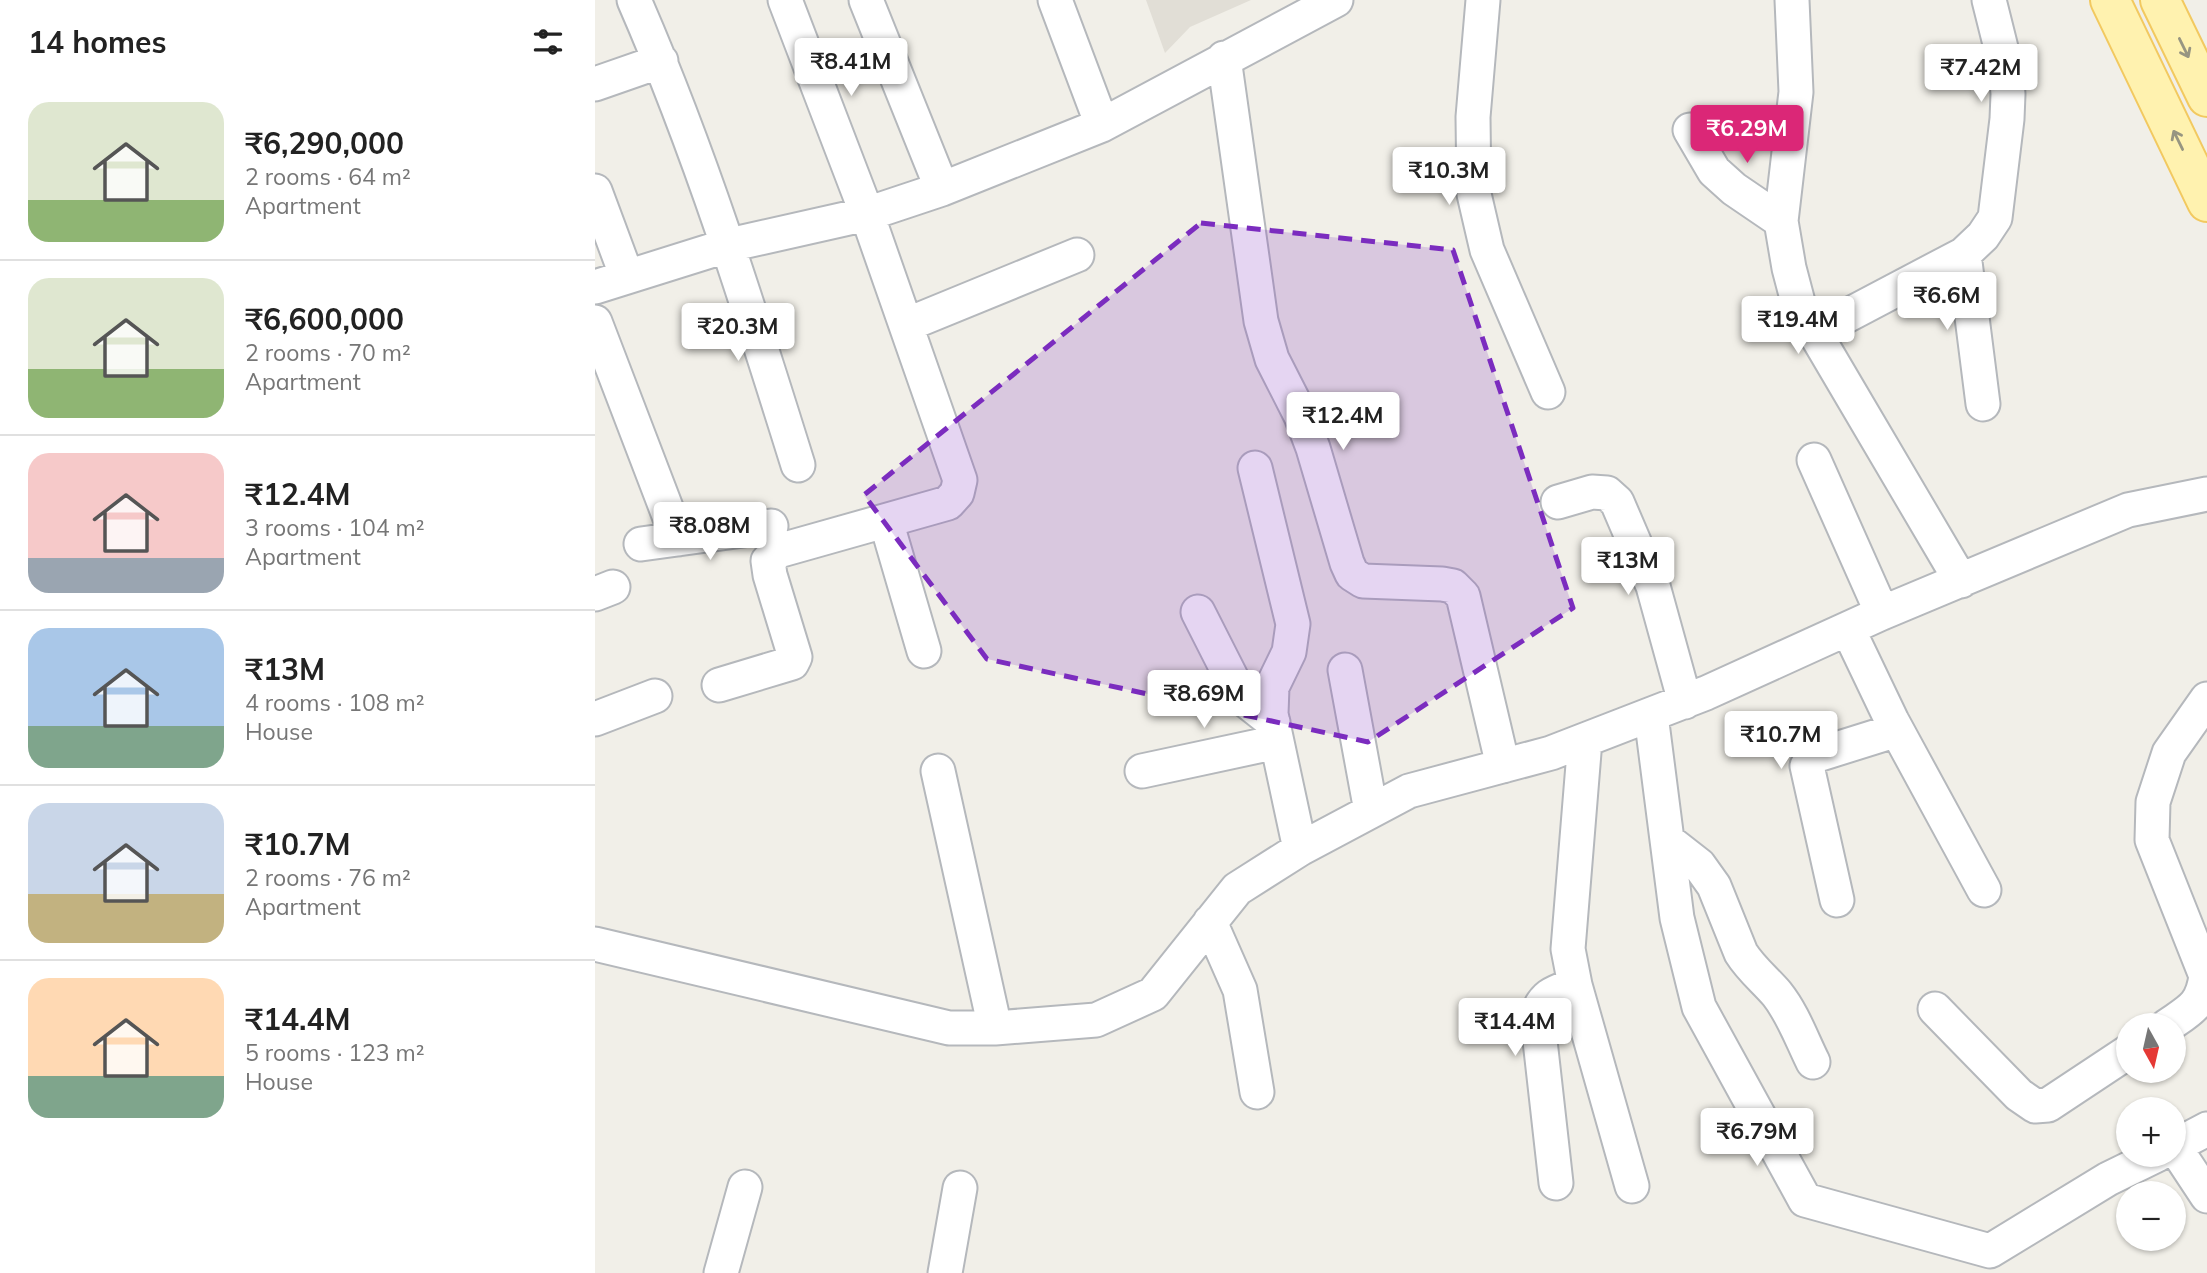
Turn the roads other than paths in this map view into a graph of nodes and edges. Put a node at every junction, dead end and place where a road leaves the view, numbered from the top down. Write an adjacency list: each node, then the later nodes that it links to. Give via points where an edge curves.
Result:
1 (634, 0): 12 (street)
2 (785, 0): 20 (street)
3 (866, 0): 17 (street)
4 (1055, 0): 15 (street)
5 (1336, 0): 11 (street)
6 (1483, 0): 30 (street, via 1473,117 1474,194 1487,250)
7 (1792, 0): 21 (street, via 1795,92)
8 (1989, 0): 23 (street, via 2006,68 2007,119 1995,218)
9 (2110, 0): 19 (main road, one-way to 9)
10 (2160, 0): 14 (main road, one-way to 14)
11 (1224, 58): 15 (street); 56 (street, via 1261,321 1272,359 1313,448 1347,563 1352,574 1363,581 1442,584 1453,586 1463,596)
12 (661, 61): 13 (street); 22 (street)
13 (595, 84)
14 (2207, 97)
15 (1102, 125): 17 (street)
16 (1690, 130): 21 (street, via 1714,171)
17 (942, 189): 20 (street)
18 (595, 191): 25 (street)
19 (2207, 202)
20 (867, 215): 22 (street); 28 (street)
21 (1781, 221): 29 (street, via 1799,306)
22 (729, 245): 25 (street); 33 (street)
23 (1964, 254): 29 (street); 31 (street)
24 (1077, 255): 28 (street)
25 (627, 277): 26 (street)
26 (595, 287)
27 (595, 322): 39 (street)
28 (906, 325): 37 (street, via 960,480 948,503)
29 (1816, 332): 41 (street)
30 (1548, 392)
31 (1983, 404)
32 (1814, 460): 43 (street)
33 (798, 466)
34 (1255, 468): 54 (street, via 1293,624 1289,652 1272,687)
35 (2207, 494): 41 (street, via 2128,510)
36 (1558, 502): 50 (street, via 1592,492 1607,493 1617,502 1653,586)
37 (886, 521): 45 (street); 47 (street, via 778,551 768,561 770,575 795,657 792,663)
38 (771, 526): 39 (street)
39 (678, 539): 40 (street)
40 (641, 544)
41 (1961, 581): 43 (street)
42 (1198, 612): 54 (street, via 1233,681)
43 (1882, 613): 44 (street)
44 (1848, 629): 50 (street); 53 (street)
45 (924, 651)
46 (1345, 670): 59 (street)
47 (719, 685)
48 (655, 696): 52 (street)
49 (2207, 699): 68 (street, via 2169,753 2153,803 2152,840 2206,976 2204,993)
50 (1685, 702): 51 (street)
51 (1651, 715): 55 (street); 60 (street)
52 (595, 719)
53 (1897, 730): 62 (street); 63 (street, via 1814,756 1807,766)
54 (1275, 732): 58 (street); 61 (street)
55 (1585, 740): 56 (street); 66 (street, via 1568,949)
56 (1503, 766): 59 (street, via 1409,791)
57 (938, 771): 69 (street)
58 (1142, 772)
59 (1371, 811): 61 (street)
60 (1667, 840): 71 (street, via 1699,865 1714,886 1741,953 1778,995); 76 (street, via 1677,918 1699,1007 1805,1200 1990,1251)
61 (1300, 849): 64 (street, via 1237,889)
62 (1985, 890)
63 (1837, 900)
64 (1210, 922): 69 (street, via 1153,994 1096,1020); 72 (street, via 1240,990)
65 (595, 944): 69 (street, via 949,1028)
66 (1575, 985): 77 (street, via 1552,993 1537,1014); 78 (street)
67 (1935, 1009): 70 (street, via 2035,1106 2048,1105)
68 (2186, 1013)
69 (995, 1028)
70 (2116, 1060)
71 (1813, 1062)
72 (1257, 1092)
73 (2207, 1129): 74 (street)
74 (2186, 1140)
75 (2186, 1165): 81 (street)
76 (2131, 1167)
77 (1556, 1183)
78 (1633, 1186)
79 (745, 1187): 82 (street)
80 (960, 1188): 83 (street)
81 (2207, 1196)
82 (721, 1273)
83 (945, 1273)

